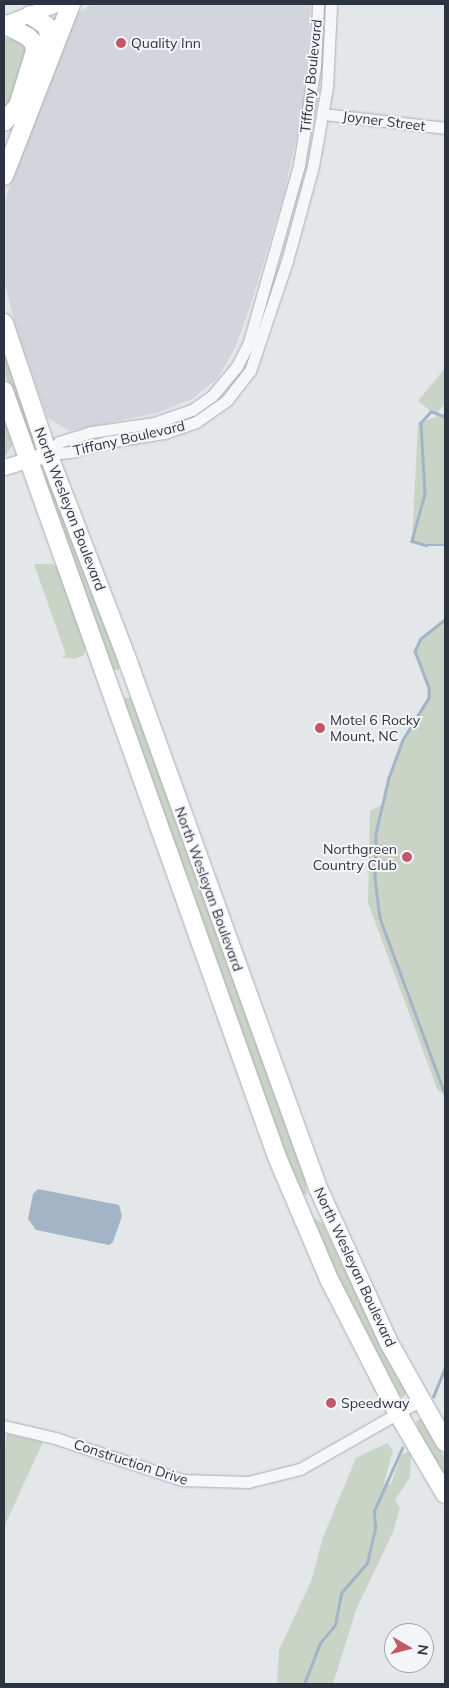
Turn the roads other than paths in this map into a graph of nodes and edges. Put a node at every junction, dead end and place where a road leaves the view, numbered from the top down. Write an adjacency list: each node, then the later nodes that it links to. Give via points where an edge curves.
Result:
1 (56, 4): 5 (main road)
2 (71, 4): 7 (highway)
3 (318, 4): 14 (street, Tiffany Boulevard, via 315,66 299,165 249,342 237,366 212,396 192,410 154,423 59,442)
4 (331, 4): 8 (street, Tiffany Boulevard)
5 (30, 15): 6 (main road); 7 (highway, via 41,21 50,33)
6 (4, 24): 9 (highway, via 28,36 35,51 18,106)
7 (38, 87): 11 (highway)
8 (323, 114): 10 (street, Joyner Street); 14 (street, Tiffany Boulevard, via 313,166 287,261 262,344 244,381 218,408 181,428)
9 (4, 122)
10 (445, 128)
11 (4, 176)
12 (4, 324): 14 (highway, North Wesleyan Boulevard)
13 (4, 391): 15 (highway, North Wesleyan Boulevard)
14 (48, 454): 15 (main road); 17 (highway, North Wesleyan Boulevard)
15 (28, 460): 16 (main road); 18 (highway, North Wesleyan Boulevard)
16 (4, 467)
17 (134, 678): 18 (highway); 19 (highway, North Wesleyan Boulevard, via 281,1092)
18 (108, 687): 20 (highway, North Wesleyan Boulevard, via 274,1149)
19 (324, 1202): 20 (highway); 21 (highway, North Wesleyan Boulevard, via 362,1287)
20 (300, 1212): 22 (highway, North Wesleyan Boulevard, via 330,1281)
21 (421, 1400): 22 (street, Construction Drive); 24 (highway, North Wesleyan Boulevard)
22 (398, 1413): 23 (street, Construction Drive, via 300,1469 274,1477 225,1483 169,1477 56,1438); 25 (highway, North Wesleyan Boulevard)
23 (4, 1426)
24 (445, 1442)
25 (445, 1494)

